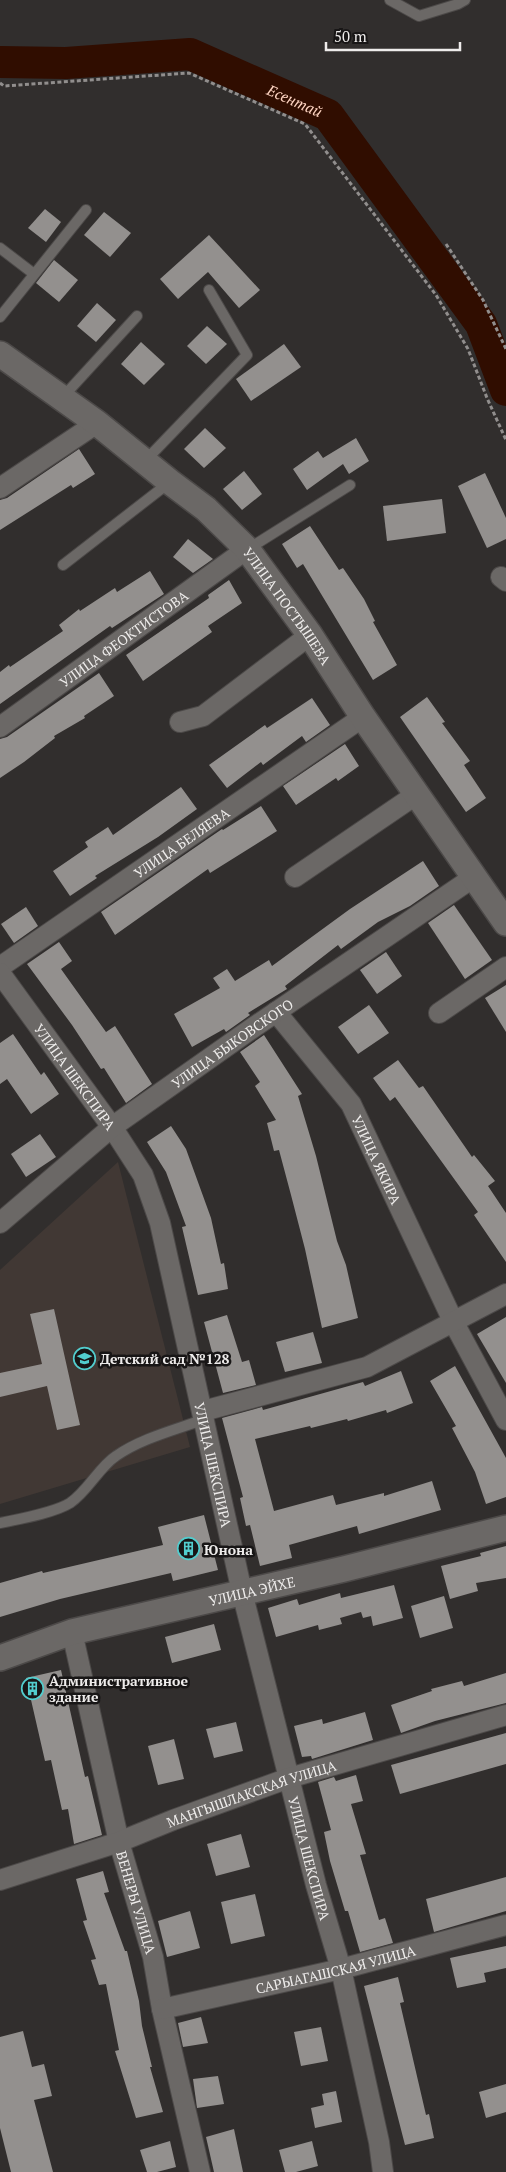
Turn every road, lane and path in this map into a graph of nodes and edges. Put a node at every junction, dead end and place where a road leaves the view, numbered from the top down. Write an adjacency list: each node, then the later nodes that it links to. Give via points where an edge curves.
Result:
1 (390, 0): 2 (lane, via 420,16)
2 (465, 0)
3 (0, 83): 15 (path, via 4,86 189,74 305,124 436,295 468,349)
4 (86, 210): 7 (lane)
5 (446, 244): 11 (path, via 483,300)
6 (0, 248): 7 (lane)
7 (34, 274): 10 (lane)
8 (209, 290): 16 (lane, via 247,355)
9 (137, 316): 13 (lane)
10 (0, 317)
11 (506, 349)
12 (0, 354): 13 (street, УЛИЦА ПОСТЫШЕВА)
13 (62, 398): 14 (street, УЛИЦА ПОСТЫШЕВА)
14 (97, 423): 16 (street, УЛИЦА ПОСТЫШЕВА); 19 (street)
15 (506, 440)
16 (145, 461): 17 (street, УЛИЦА ПОСТЫШЕВА)
17 (170, 482): 20 (street, УЛИЦА ПОСТЫШЕВА, via 206,509); 21 (lane)
18 (350, 485): 20 (lane)
19 (0, 488)
20 (247, 550): 22 (street, УЛИЦА ПОСТЫШЕВА); 25 (street, УЛИЦА ФЕОКТИСТОВА)
21 (63, 565)
22 (310, 634): 23 (street, УЛИЦА ПОСТЫШЕВА); 24 (street, via 203,716)
23 (363, 717): 26 (street, УЛИЦА ПОСТЫШЕВА); 30 (street, УЛИЦА БЕЛЯЕВА)
24 (180, 722)
25 (0, 727)
26 (417, 794): 27 (street, УЛИЦА ПОСТЫШЕВА); 28 (street)
27 (474, 877): 29 (street, УЛИЦА ПОСТЫШЕВА); 33 (street, УЛИЦА БЫКОВСКОГО)
28 (295, 878)
29 (506, 923)
30 (0, 967)
31 (506, 967): 34 (street)
32 (0, 973): 35 (street, УЛИЦА ШЕКСПИРА)
33 (276, 1012): 35 (street, УЛИЦА БЫКОВСКОГО); 38 (street, УЛИЦА ЯКИРА, via 351,1104)
34 (439, 1013)
35 (112, 1127): 36 (street, УЛИЦА БЫКОВСКОГО); 39 (street, УЛИЦА ШЕКСПИРА, via 143,1175 160,1223)
36 (0, 1223)
37 (506, 1294): 38 (street)
38 (454, 1323): 39 (street, via 367,1367); 40 (street, УЛИЦА ЯКИРА)
39 (204, 1415): 41 (lane, via 114,1456 70,1503); 43 (street, УЛИЦА ШЕКСПИРА)
40 (506, 1420)
41 (0, 1523)
42 (506, 1528): 43 (street, УЛИЦА ЭЙХЕ)
43 (242, 1592): 44 (street, УЛИЦА ЭЙХЕ); 47 (street, УЛИЦА ШЕКСПИРА)
44 (72, 1632): 45 (street, УЛИЦА ЭЙХЕ); 48 (street, ВЕНЕРЫ УЛИЦА)
45 (0, 1658)
46 (506, 1715): 47 (street, МАНГЫШЛАКСКАЯ УЛИЦА)
47 (289, 1778): 48 (street, МАНГЫШЛАКСКАЯ УЛИЦА); 51 (street, УЛИЦА ШЕКСПИРА)
48 (119, 1842): 49 (street, МАНГЫШЛАКСКАЯ УЛИЦА); 52 (street, ВЕНЕРЫ УЛИЦА, via 153,1957)
49 (0, 1880)
50 (506, 1925): 51 (street, САРЫАГАШСКАЯ УЛИЦА)
51 (341, 1968): 52 (street, САРЫАГАШСКАЯ УЛИЦА); 54 (street, УЛИЦА ШЕКСПИРА)
52 (162, 2009): 53 (street, ВЕНЕРЫ УЛИЦА)
53 (200, 2172)
54 (383, 2172)

